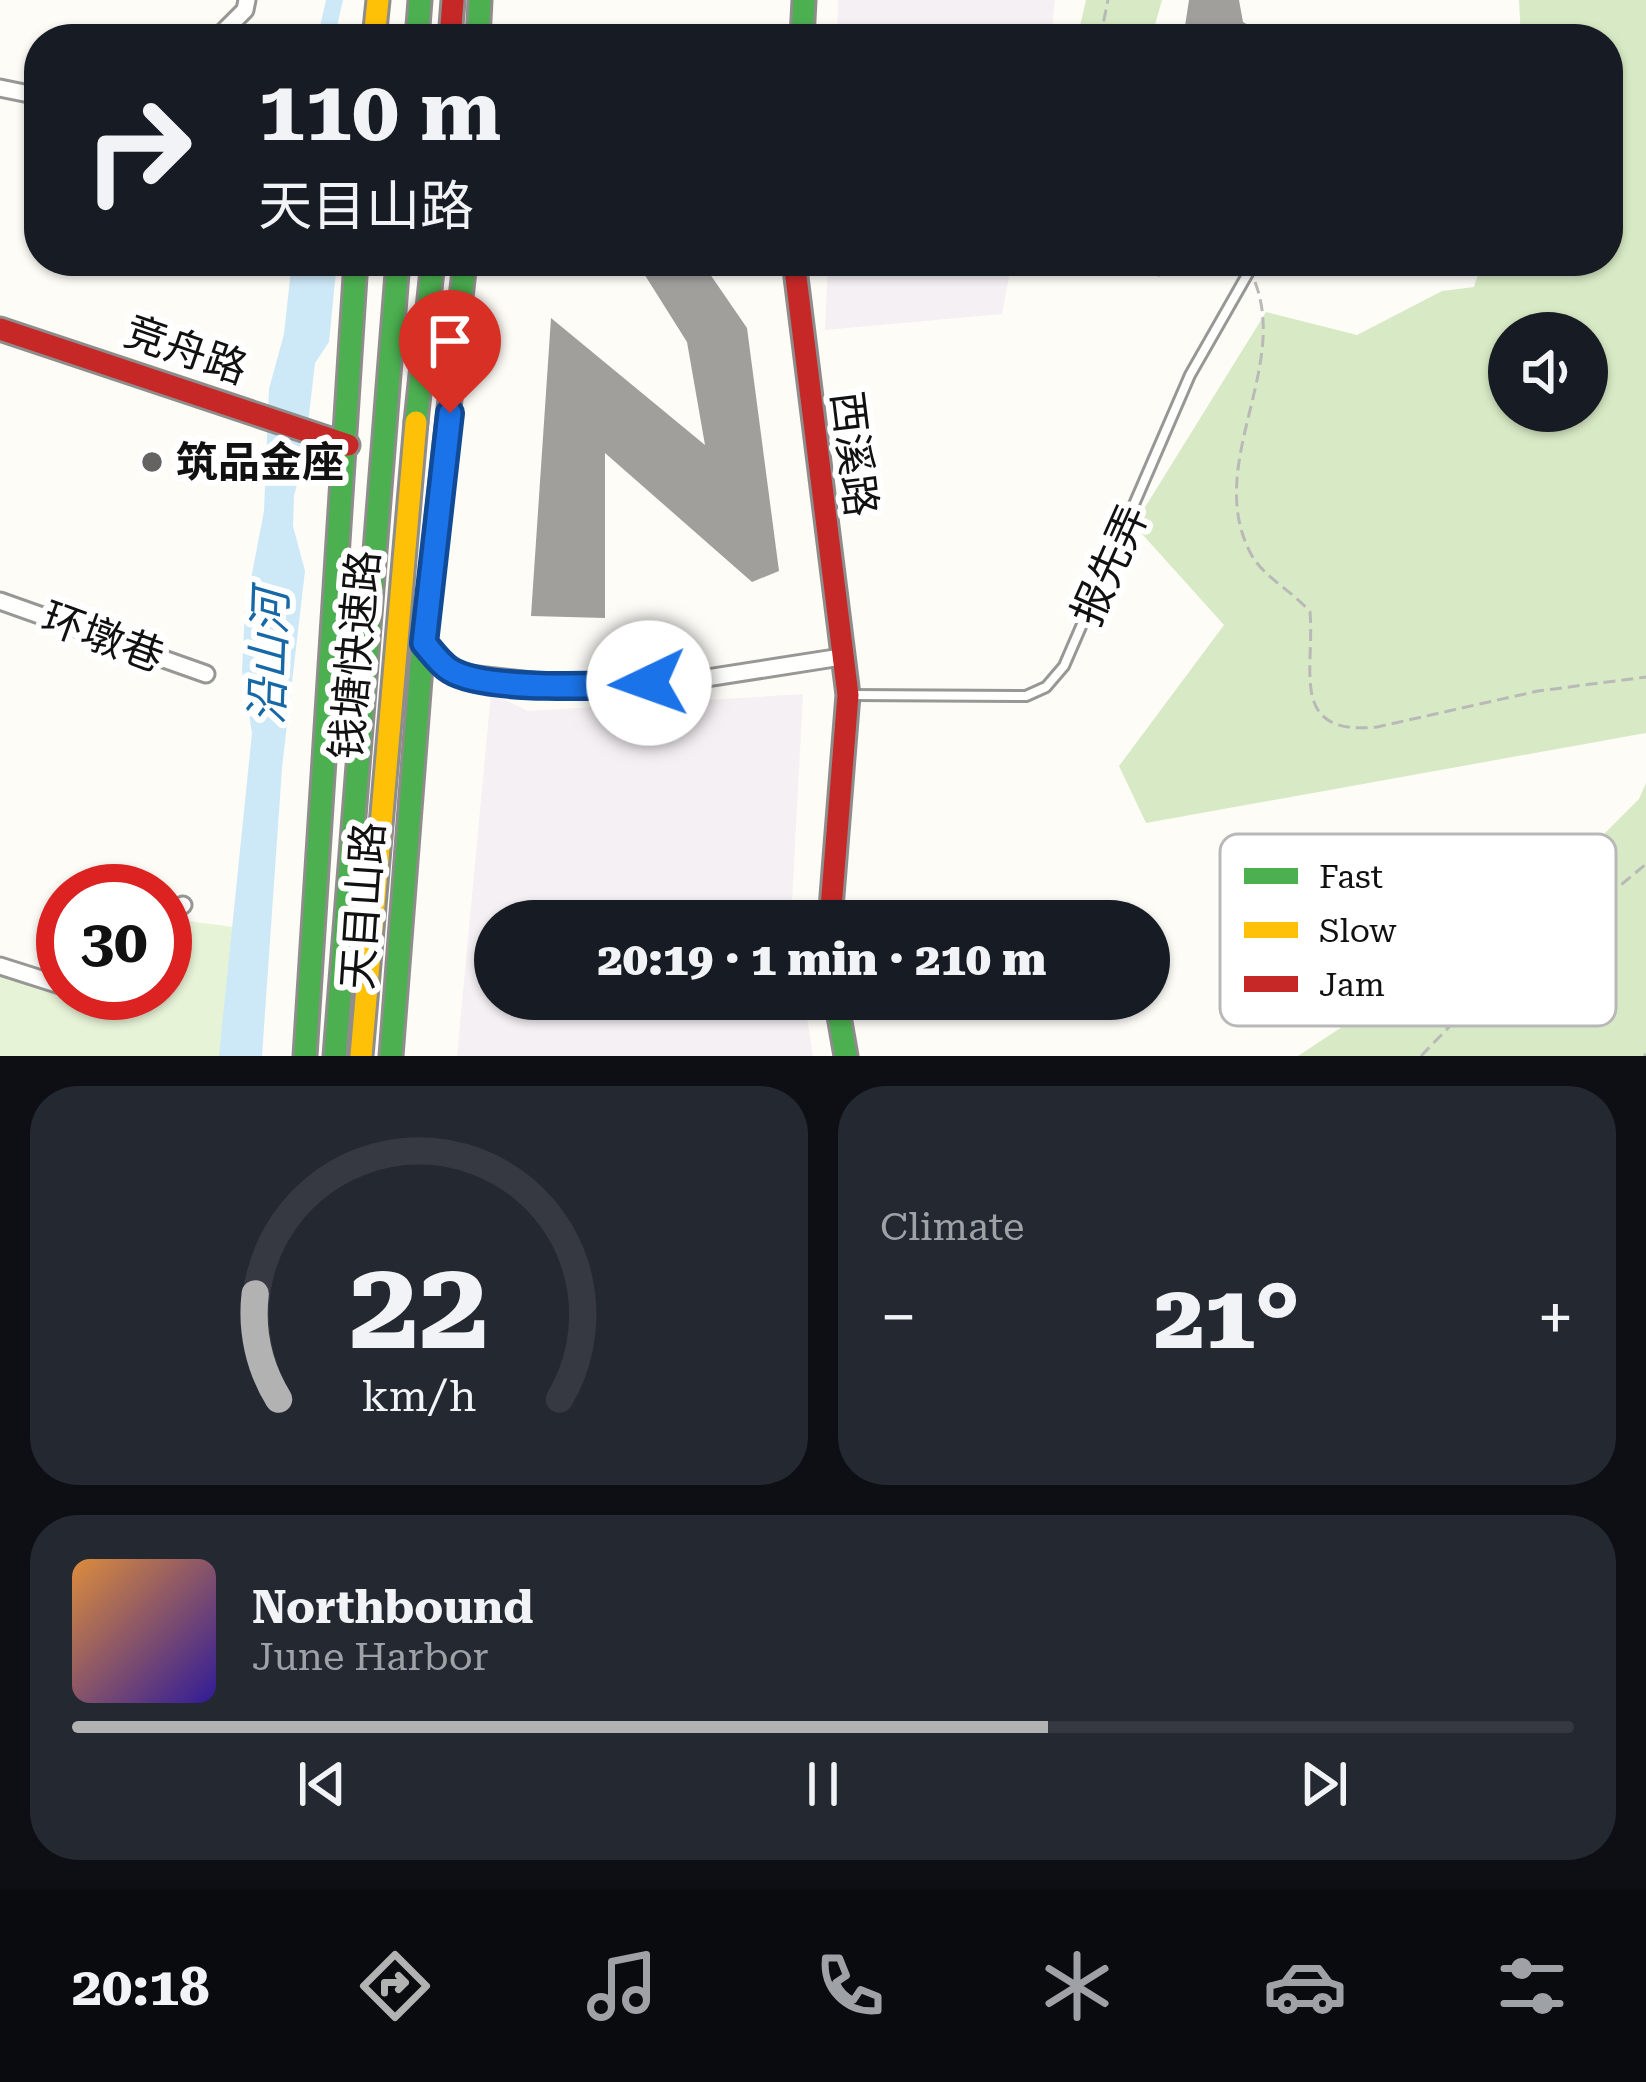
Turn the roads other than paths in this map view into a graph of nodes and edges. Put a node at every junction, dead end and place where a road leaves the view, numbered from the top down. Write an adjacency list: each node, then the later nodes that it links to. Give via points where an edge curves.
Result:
1 (355, 276): 9 (main road, 天目山路)
2 (381, 276): 10 (main road)
3 (397, 276): 10 (main road, 钱塘快速路)
4 (435, 276): 26 (main road, 钱塘快速路, via 400,568)
5 (463, 276): 12 (main road, 天目山路)
6 (796, 276): 13 (main road, 西溪路)
7 (1246, 276): 17 (lane, 报先弄, via 1190,375 1064,666 1046,687 1026,696)
8 (0, 328): 9 (main road, 竞舟路)
9 (348, 445): 24 (main road, 天目山路)
10 (380, 468): 25 (main road, 钱塘快速路)
11 (0, 601): 15 (street, 环墩巷)
12 (424, 643): 14 (street); 16 (main road, 天目山路)
13 (841, 657): 14 (street, via 681,682 585,687); 17 (main road, 西溪路); 18 (main road, 西溪路)
14 (451, 672): 16 (street)
15 (206, 674)
16 (419, 692): 27 (main road, 天目山路)
17 (848, 695): 19 (main road, 西溪路)
18 (819, 900)
19 (832, 900)
20 (0, 966): 21 (street)
21 (36, 977)
22 (827, 1020): 28 (main road)
23 (840, 1020): 29 (main road)
24 (305, 1056)
25 (335, 1056)
26 (361, 1056)
27 (391, 1056)
28 (833, 1056)
29 (847, 1056)

